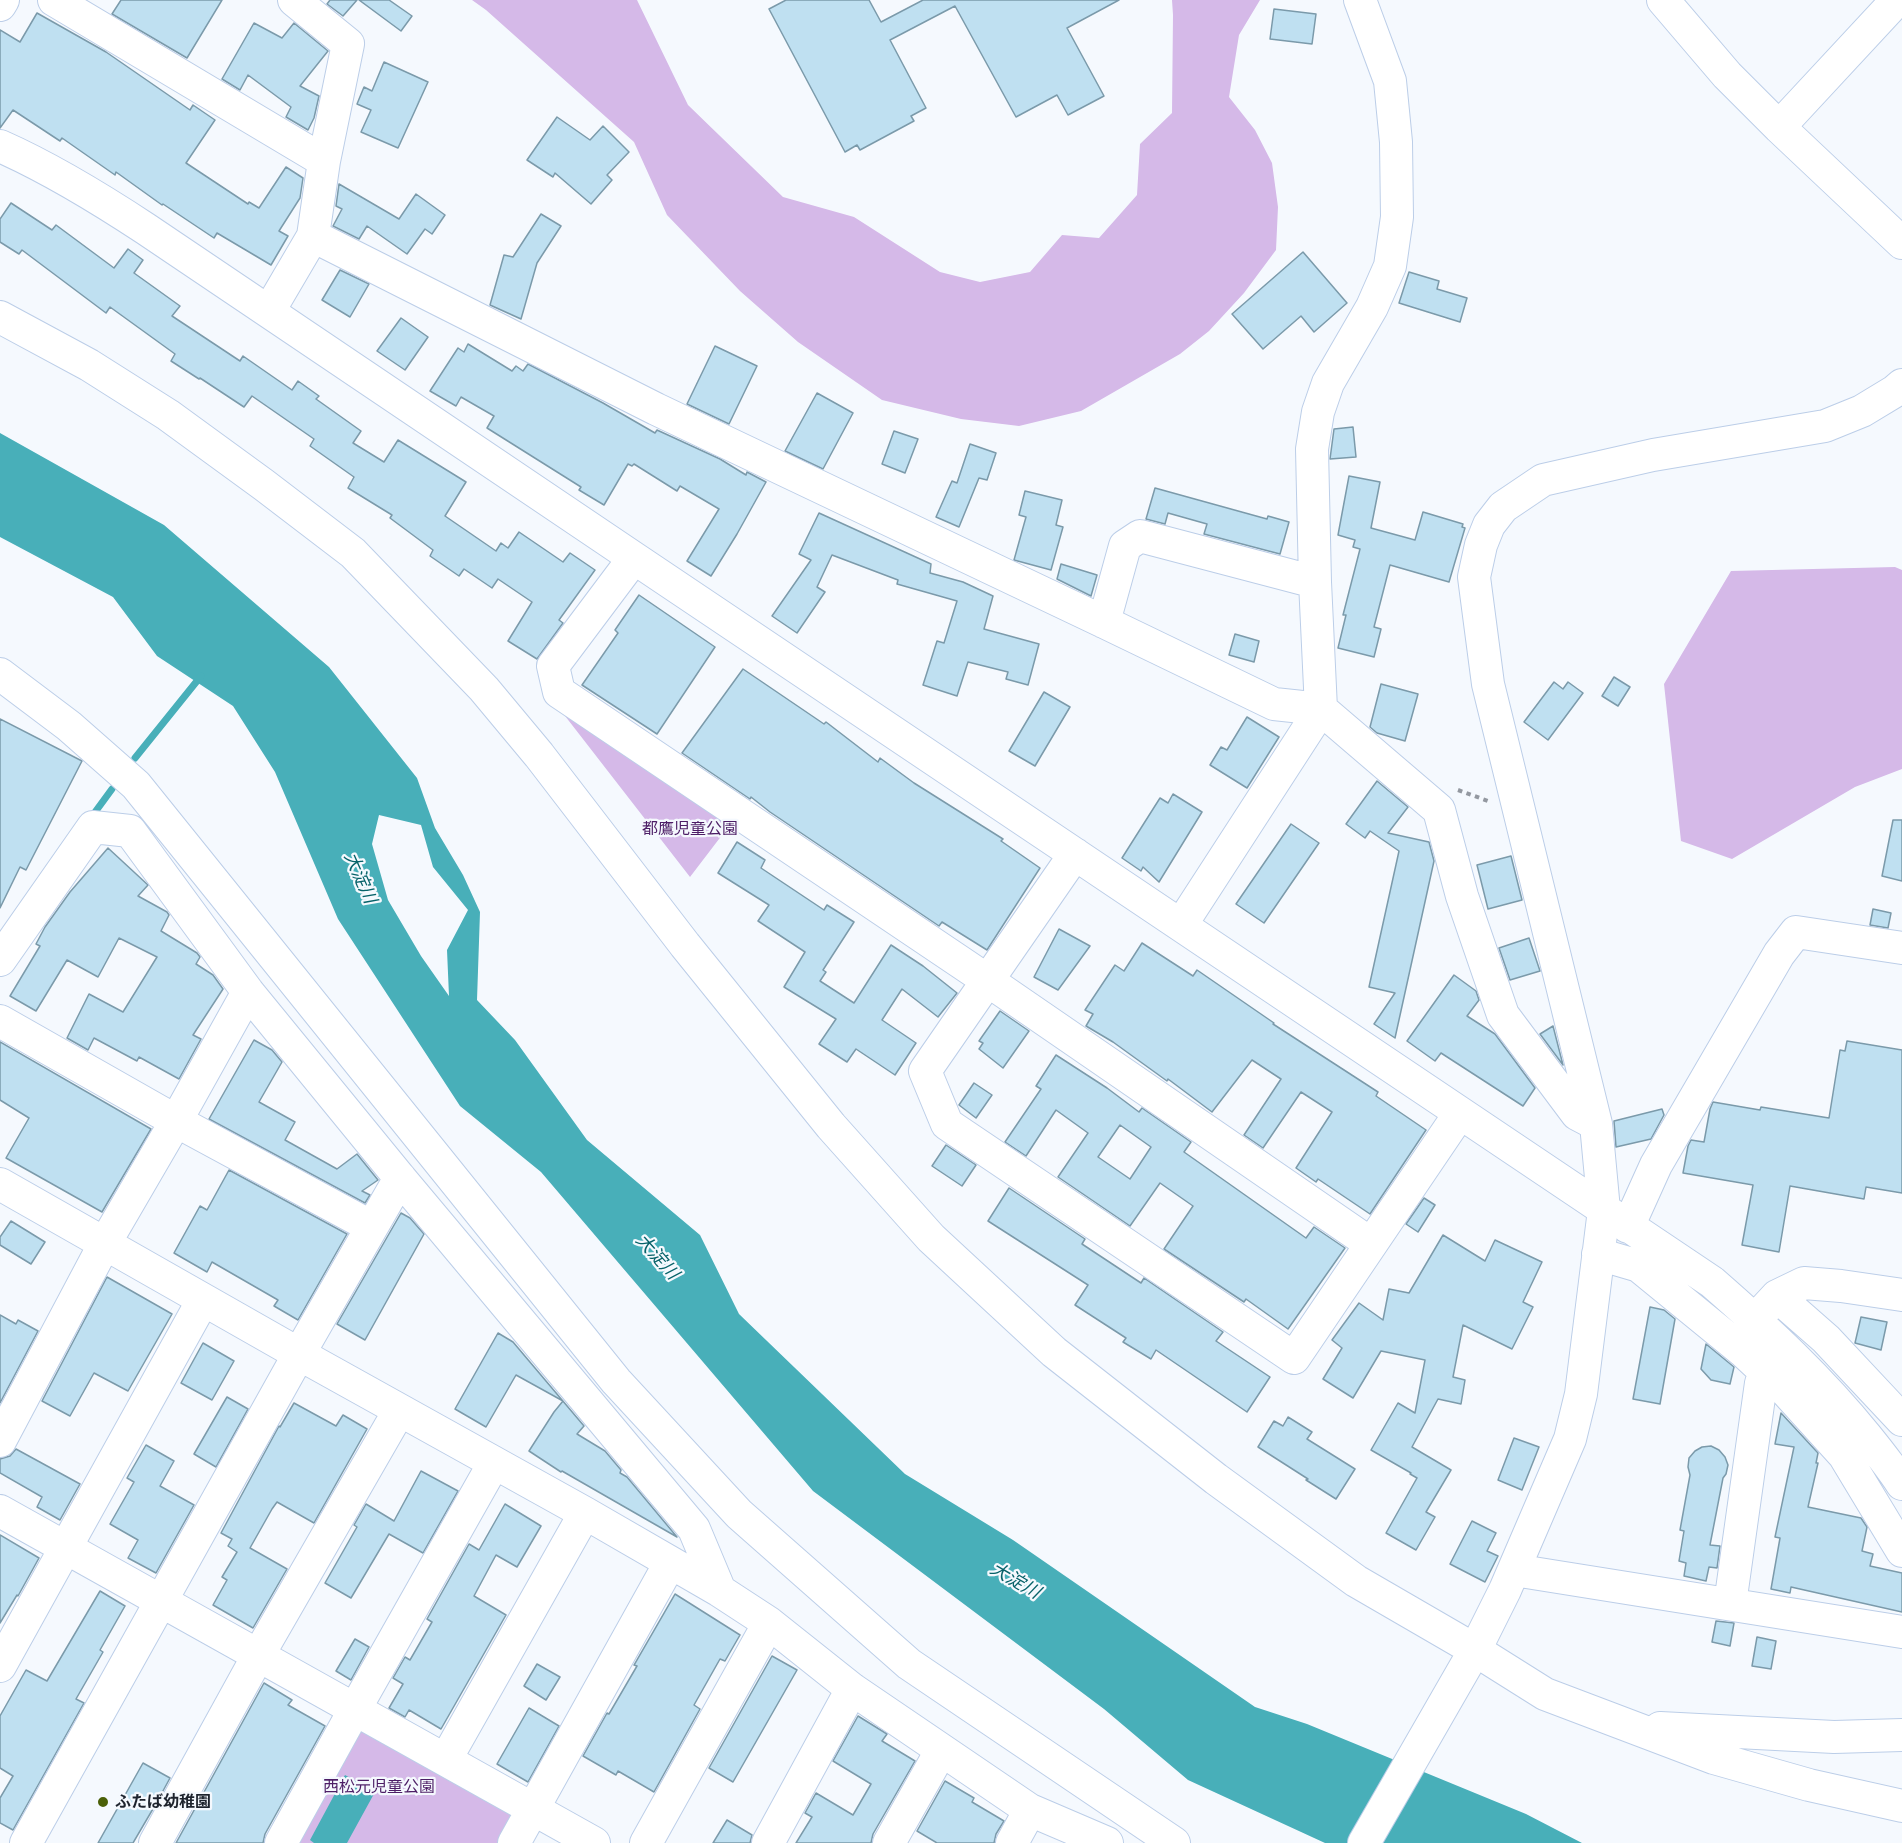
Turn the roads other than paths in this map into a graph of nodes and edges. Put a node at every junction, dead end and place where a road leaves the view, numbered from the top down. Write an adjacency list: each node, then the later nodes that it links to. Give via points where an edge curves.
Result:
1 (3, 0): 7 (street)
2 (54, 0): 10 (street)
3 (294, 0): 10 (street, via 348,44)
4 (1360, 0): 17 (street, via 1390,81 1397,217 1390,266 1372,307 1328,383 1318,412 1312,448)
5 (1663, 0): 8 (street)
6 (1897, 0): 8 (street)
7 (0, 5)
8 (1779, 128): 12 (street)
9 (0, 146): 13 (street, via 84,189)
10 (324, 162): 11 (street)
11 (314, 236): 13 (street); 18 (street, via 656,410)
12 (1902, 243)
13 (269, 311): 16 (street)
14 (0, 317): 60 (street, via 168,415 353,553 484,689 831,1126 932,1238 1054,1352 1216,1479 1356,1581)
15 (1902, 385): 30 (street, via 1862,411 1825,426 1653,455 1543,480 1503,507 1489,525 1474,577 1488,684)
16 (634, 558): 21 (street); 25 (street, via 553,666 559,692)
17 (1314, 582): 18 (street, via 1140,536 1125,546); 20 (street)
18 (1104, 622): 20 (street, via 1274,704)
19 (0, 675): 82 (street, via 69,726 136,785 616,1382 739,1514 909,1664)
20 (1321, 709): 22 (street); 30 (street, via 1439,810 1462,896 1503,1015 1577,1114)
21 (1075, 854): 22 (street); 25 (street)
22 (1181, 925): 28 (street)
23 (1902, 948): 33 (street, via 1796,932 1779,954 1656,1165)
24 (0, 960): 26 (street, via 93,827 130,831)
25 (987, 980): 36 (street); 36 (street, via 925,1071 946,1124 1294,1358)
26 (248, 992): 29 (street); 31 (street)
27 (0, 1021): 29 (street)
28 (1460, 1113): 33 (street); 36 (street)
29 (176, 1121): 34 (street); 35 (street)
30 (1596, 1124): 33 (street)
31 (400, 1178): 34 (street); 55 (street, via 694,1528)
32 (4, 1196): 35 (street)
33 (1616, 1218): 37 (street); 41 (street, via 1712,1282)
34 (372, 1227): 42 (street)
35 (105, 1244): 40 (street); 46 (street)
36 (1371, 1244)
37 (1598, 1254): 43 (street, via 1639,1266); 54 (street, via 1581,1394 1570,1439)
38 (1902, 1295): 39 (street, via 1804,1283)
39 (1777, 1296): 41 (street); 45 (street, via 1826,1339)
40 (203, 1300): 42 (street); 51 (street)
41 (1755, 1320): 48 (street, via 1848,1414)
42 (299, 1354): 44 (street); 56 (street)
43 (1768, 1374): 52 (street, via 1844,1455); 57 (street, via 1761,1383)
44 (399, 1410): 47 (street); 61 (street)
45 (1902, 1420)
46 (0, 1441)
47 (494, 1463): 50 (street); 64 (street)
48 (1902, 1484)
49 (0, 1511): 51 (street)
50 (585, 1513): 53 (street); 68 (street)
51 (66, 1548): 56 (street); 62 (street)
52 (1902, 1551)
53 (670, 1563): 55 (street); 70 (street)
54 (1514, 1570): 57 (street); 60 (street)
55 (720, 1591): 58 (street)
56 (162, 1601): 61 (street); 72 (street)
57 (1730, 1605): 59 (street)
58 (769, 1623): 63 (street); 77 (street)
59 (1902, 1632)
60 (1475, 1650): 65 (street, via 1545,1694); 83 (street)
61 (258, 1654): 64 (street); 73 (street)
62 (0, 1666)
63 (852, 1689): 67 (street); 78 (street)
64 (355, 1708): 68 (street); 74 (street)
65 (1623, 1725): 66 (street, via 1834,1737); 69 (street, via 1714,1758)
66 (1902, 1735)
67 (942, 1750): 71 (street); 79 (street)
68 (446, 1759): 70 (street)
69 (1902, 1806)
70 (534, 1809): 75 (street); 76 (street)
71 (1030, 1810): 80 (street); 81 (street)
72 (26, 1843)
73 (154, 1843)
74 (281, 1843)
75 (514, 1843)
76 (594, 1843)
77 (646, 1843)
78 (768, 1843)
79 (889, 1843)
80 (1012, 1843)
81 (1107, 1843)
82 (1174, 1843)
83 (1365, 1843)

